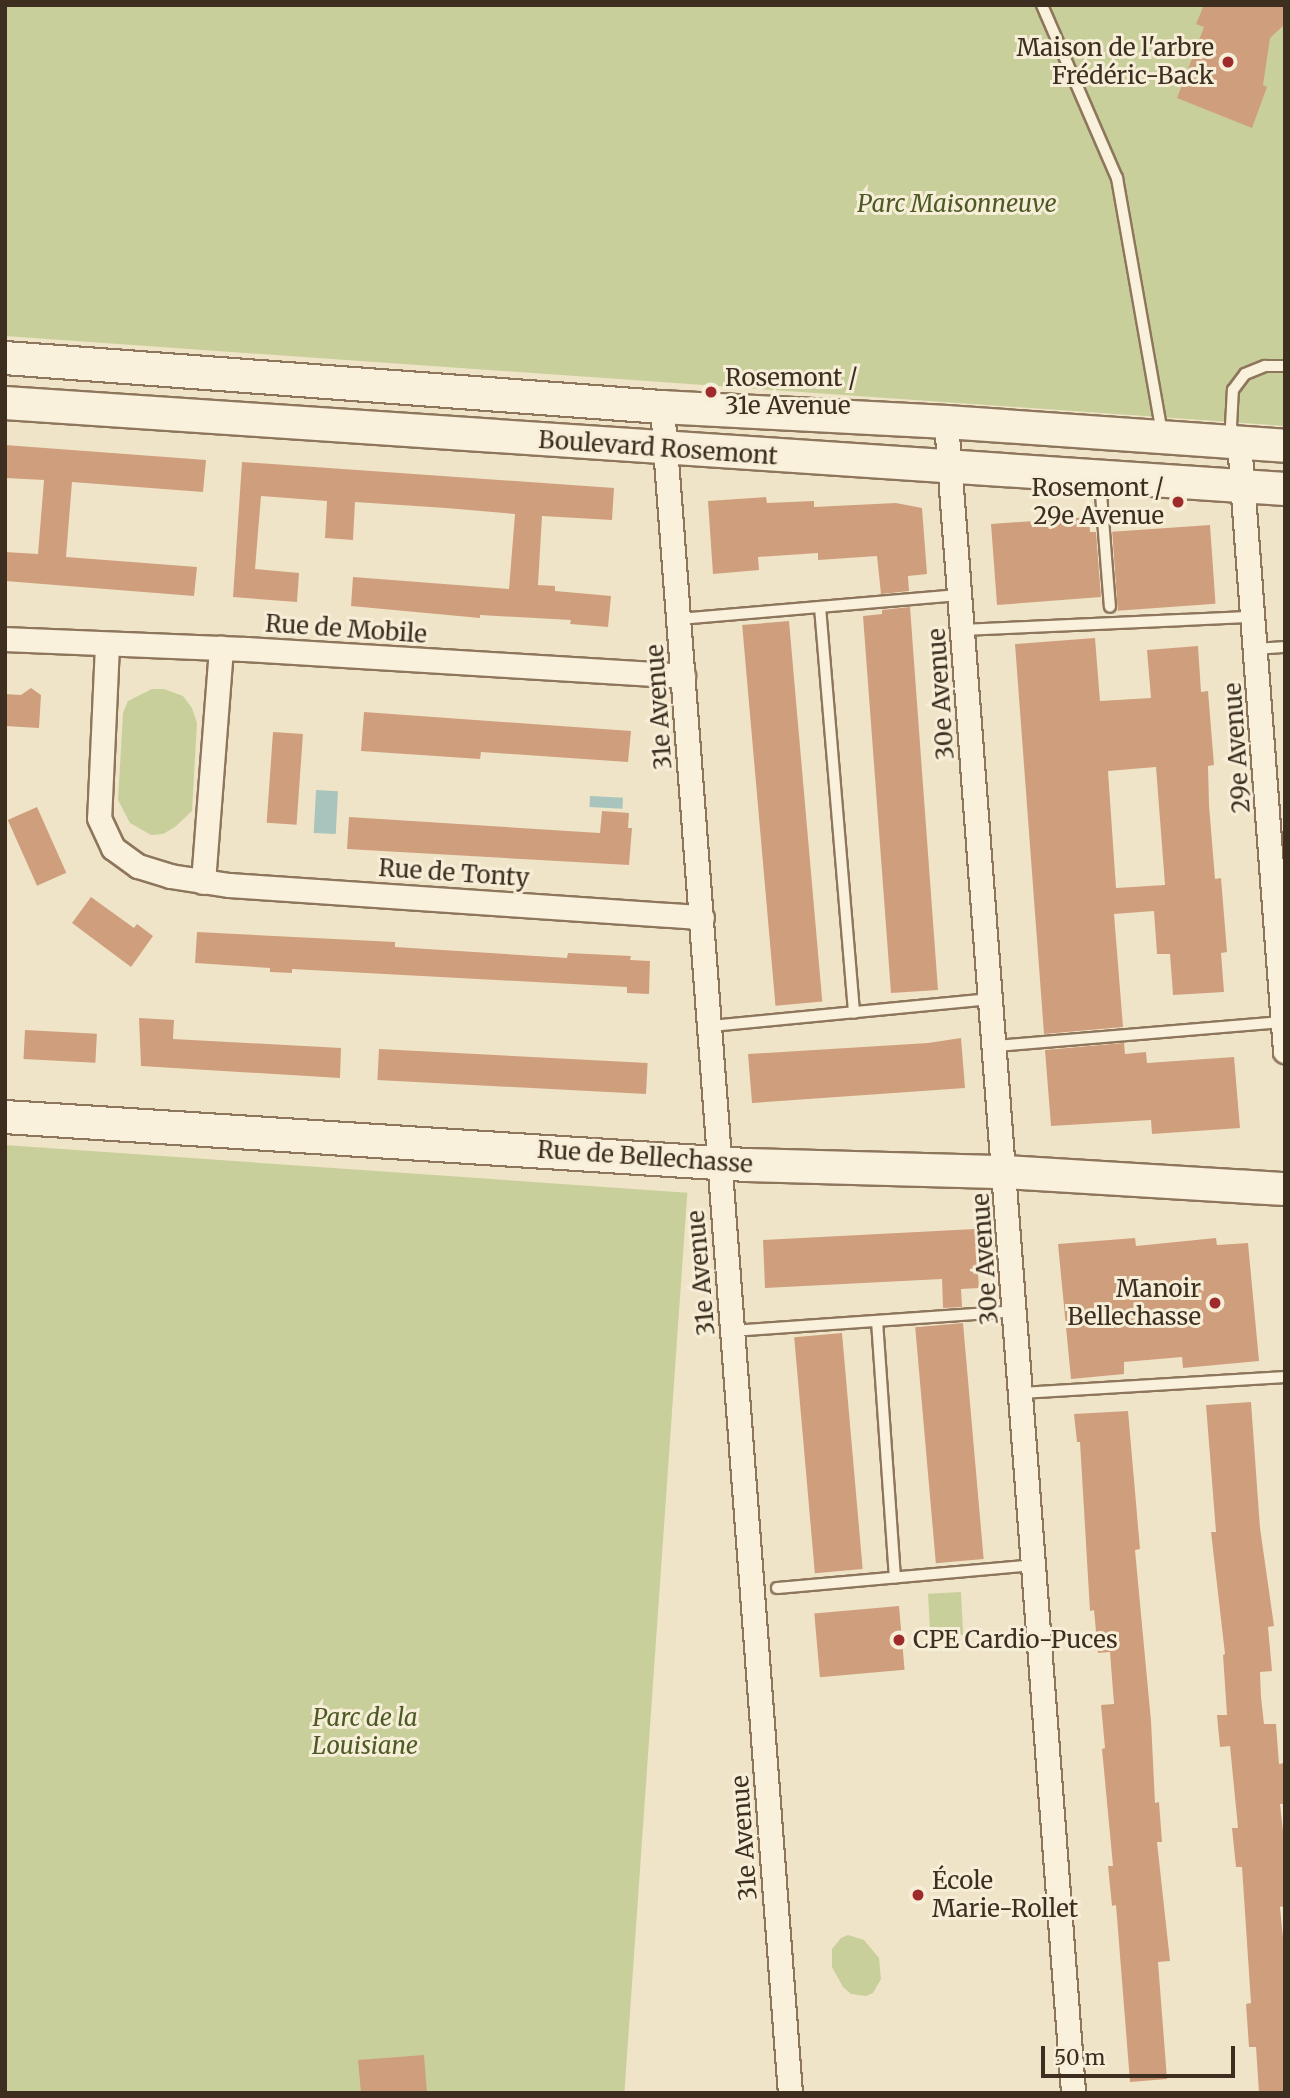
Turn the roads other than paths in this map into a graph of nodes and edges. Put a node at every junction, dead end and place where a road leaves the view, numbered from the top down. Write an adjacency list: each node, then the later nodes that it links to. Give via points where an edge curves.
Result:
1 (1042, 5): 7 (lane, via 1117,178)
2 (19, 359): 4 (main road, Boulevard Rosemont); 5 (main road, Boulevard Rosemont)
3 (1285, 366): 8 (lane, via 1265,366 1245,374 1233,390 1231,426)
4 (19, 404): 10 (main road, Boulevard Rosemont)
5 (662, 407): 6 (main road, Boulevard Rosemont); 10 (street, 31e Avenue)
6 (946, 422): 7 (main road, Boulevard Rosemont); 11 (street, 30e Avenue)
7 (1162, 436): 8 (main road, Boulevard Rosemont)
8 (1239, 442): 9 (main road, Boulevard Rosemont); 13 (street, 29e Avenue)
9 (1285, 446)
10 (667, 449): 11 (main road, Boulevard Rosemont); 19 (street, 31e Avenue)
11 (949, 467): 12 (main road, Boulevard Rosemont); 15 (street, 30e Avenue)
12 (1100, 477): 13 (main road, Boulevard Rosemont); 17 (lane)
13 (1244, 486): 14 (main road, Boulevard Rosemont); 18 (street, 29e Avenue)
14 (1285, 489)
15 (959, 595): 16 (lane); 20 (street, 30e Avenue)
16 (820, 607): 19 (lane); 30 (lane)
17 (1110, 607)
18 (1254, 617): 20 (lane); 25 (street, 29e Avenue)
19 (679, 620): 26 (street, 31e Avenue)
20 (962, 631): 29 (street, 30e Avenue)
21 (5, 639): 22 (street, Rue de Mobile)
22 (107, 645): 24 (street, Rue de Mobile); 27 (street, Rue de Tonty, via 99,818 113,848 138,866)
23 (1285, 647): 25 (lane)
24 (221, 648): 26 (street, Rue de Mobile); 27 (street)
25 (1256, 649): 31 (street, 29e Avenue)
26 (683, 676): 28 (street, 31e Avenue)
27 (204, 882): 28 (street, Rue de Tonty)
28 (702, 917): 32 (street, 31e Avenue)
29 (991, 999): 30 (lane); 33 (street, 30e Avenue)
30 (854, 1013): 32 (lane)
31 (1283, 1022): 33 (lane); 34 (street, 29e Avenue)
32 (711, 1026): 36 (street, 31e Avenue)
33 (995, 1046): 37 (street, 30e Avenue)
34 (1285, 1051)
35 (5, 1117): 36 (main road, Rue de Bellechasse)
36 (719, 1163): 37 (main road, Rue de Bellechasse); 41 (street, 31e Avenue)
37 (1005, 1172): 38 (main road, Rue de Bellechasse); 39 (street, 30e Avenue)
38 (1285, 1189)
39 (1016, 1311): 40 (lane); 43 (street, 30e Avenue)
40 (877, 1321): 41 (lane); 45 (lane)
41 (733, 1331): 47 (street, 31e Avenue)
42 (1285, 1377): 43 (lane)
43 (1022, 1392): 44 (street, 30e Avenue)
44 (1034, 1565): 45 (lane); 48 (street, 30e Avenue)
45 (895, 1577): 46 (lane)
46 (778, 1588)
47 (790, 2093)
48 (1073, 2093)

